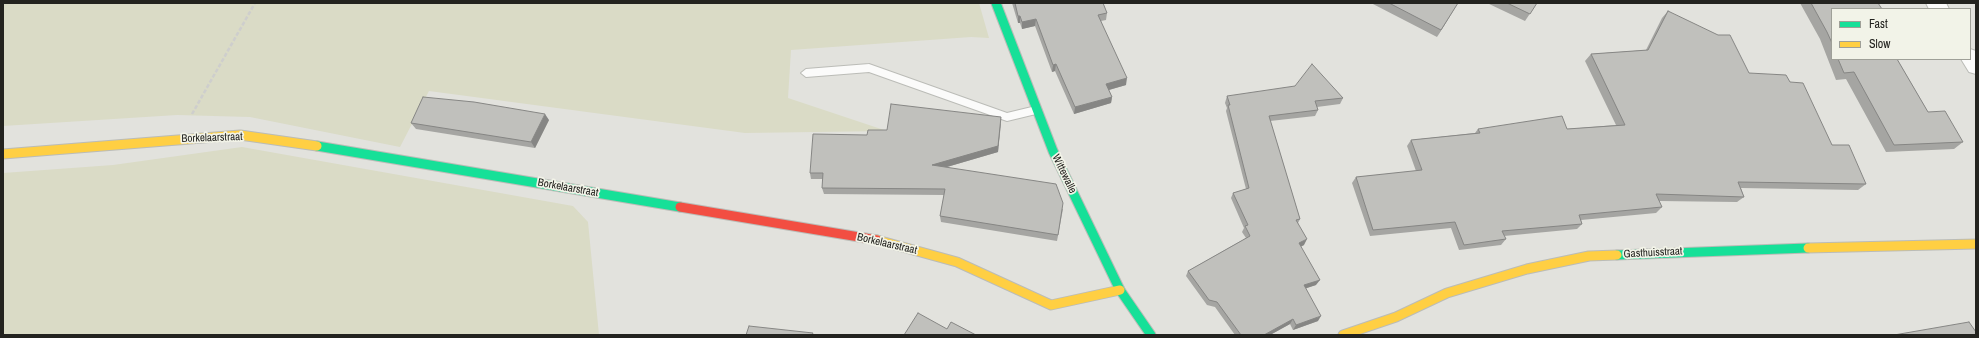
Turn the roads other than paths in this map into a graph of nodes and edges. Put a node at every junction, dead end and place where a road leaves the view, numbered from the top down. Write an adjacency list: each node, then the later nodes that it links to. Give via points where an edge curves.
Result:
1 (996, 3): 3 (street, Wittewalle)
2 (806, 73): 3 (lane, via 869,68 1007,116)
3 (1036, 110): 6 (street, Wittewalle)
4 (3, 154): 6 (street, Borkelaarstraat, via 240,135 325,146 878,240 957,262 1051,305)
5 (1976, 244): 8 (street, Gasthuisstraat, via 1741,249 1589,256 1527,268 1447,293 1396,317)
6 (1120, 290): 7 (street, Wittewalle)
7 (1151, 335)
8 (1343, 335)

